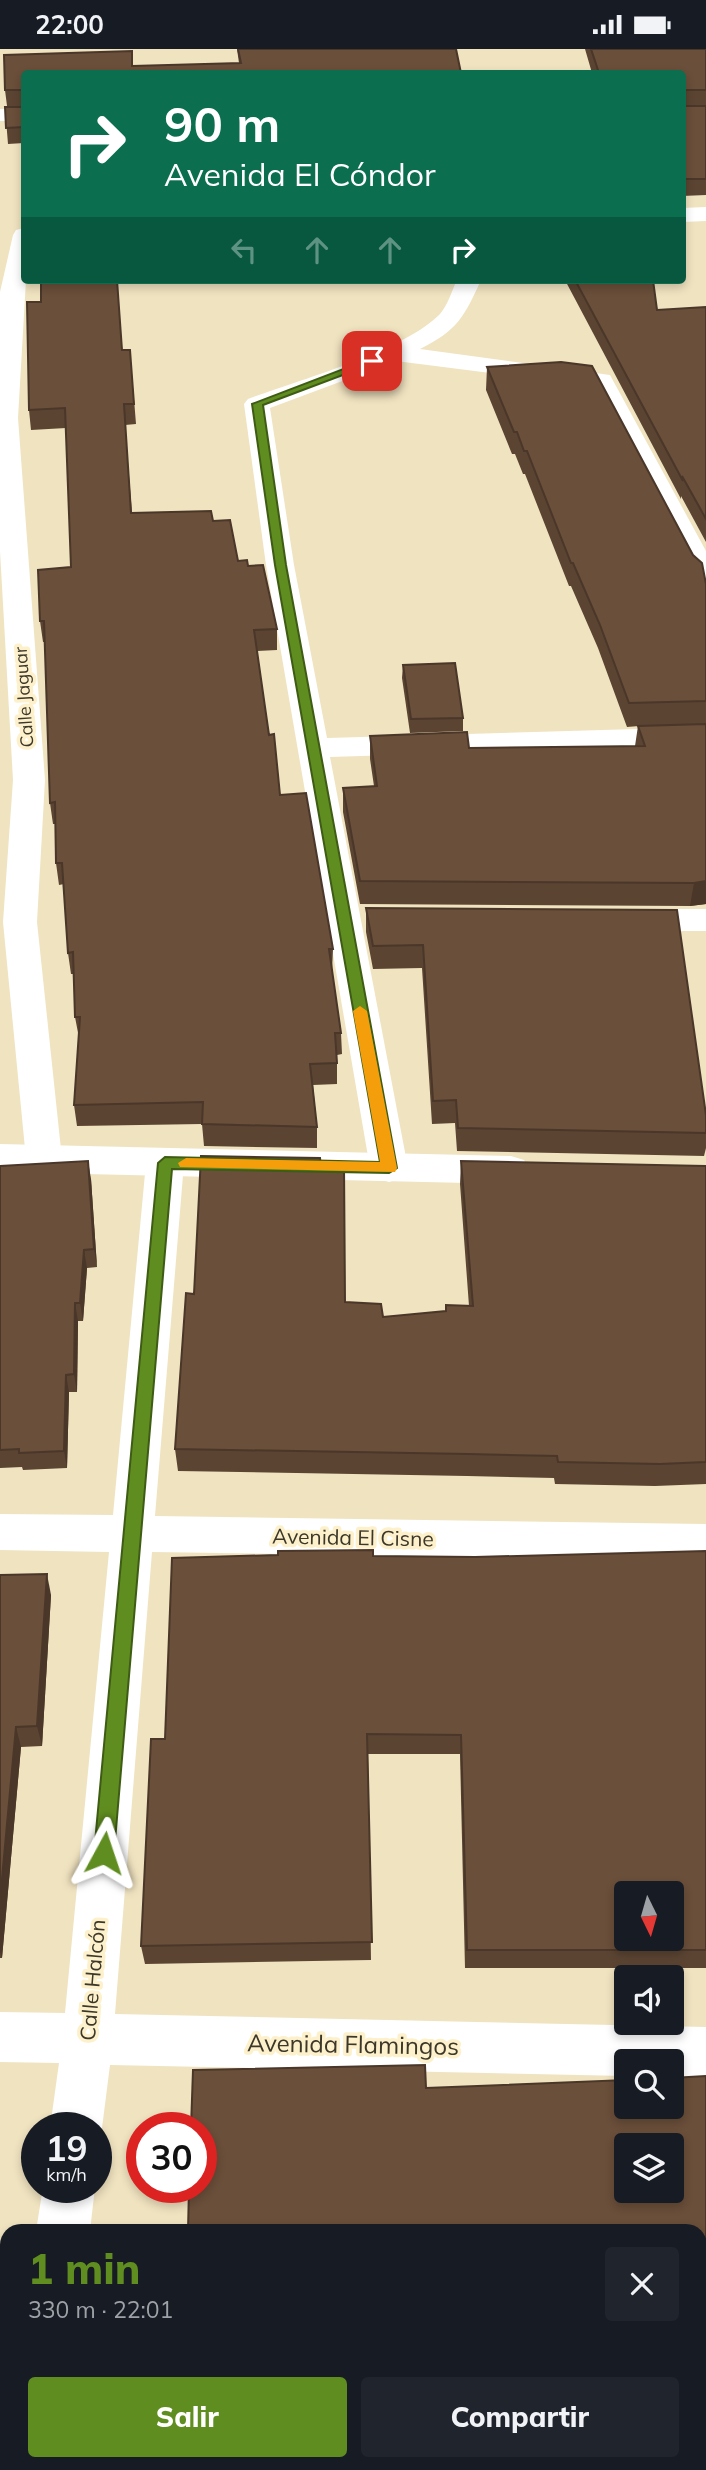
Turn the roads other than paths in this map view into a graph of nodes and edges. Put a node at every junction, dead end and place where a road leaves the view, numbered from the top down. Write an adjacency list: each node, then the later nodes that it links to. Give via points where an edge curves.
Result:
1 (0, 115): 2 (street)
2 (21, 115)
3 (706, 214): 4 (street)
4 (686, 215)
5 (21, 248): 8 (street, Calle Jaguar, via 12,289)
6 (467, 284): 7 (street, via 453,315 430,334)
7 (394, 353): 10 (street, via 601,380); 12 (street, via 257,404)
8 (2, 418): 9 (street, Calle Jaguar)
9 (8, 564): 15 (street, Calle Jaguar, via 29,781)
10 (706, 577)
11 (706, 736): 12 (street)
12 (313, 748): 19 (street, via 357,918)
13 (594, 919): 14 (street)
14 (706, 920)
15 (10, 922): 17 (street, Calle Jaguar)
16 (0, 1159): 17 (street)
17 (44, 1159): 18 (street)
18 (165, 1163): 19 (street); 22 (street, Calle Halcón)
19 (389, 1168): 20 (street)
20 (541, 1170)
21 (0, 1532): 22 (street, Avenida El Cisne)
22 (131, 1535): 23 (street, Avenida El Cisne); 25 (street, Calle Halcón)
23 (706, 1542)
24 (0, 2037): 25 (street, Avenida Flamingos)
25 (88, 2039): 26 (street, Avenida Flamingos); 27 (street, Calle Halcón)
26 (706, 2052)
27 (78, 2112)
28 (67, 2203): 29 (street)
29 (64, 2224)

